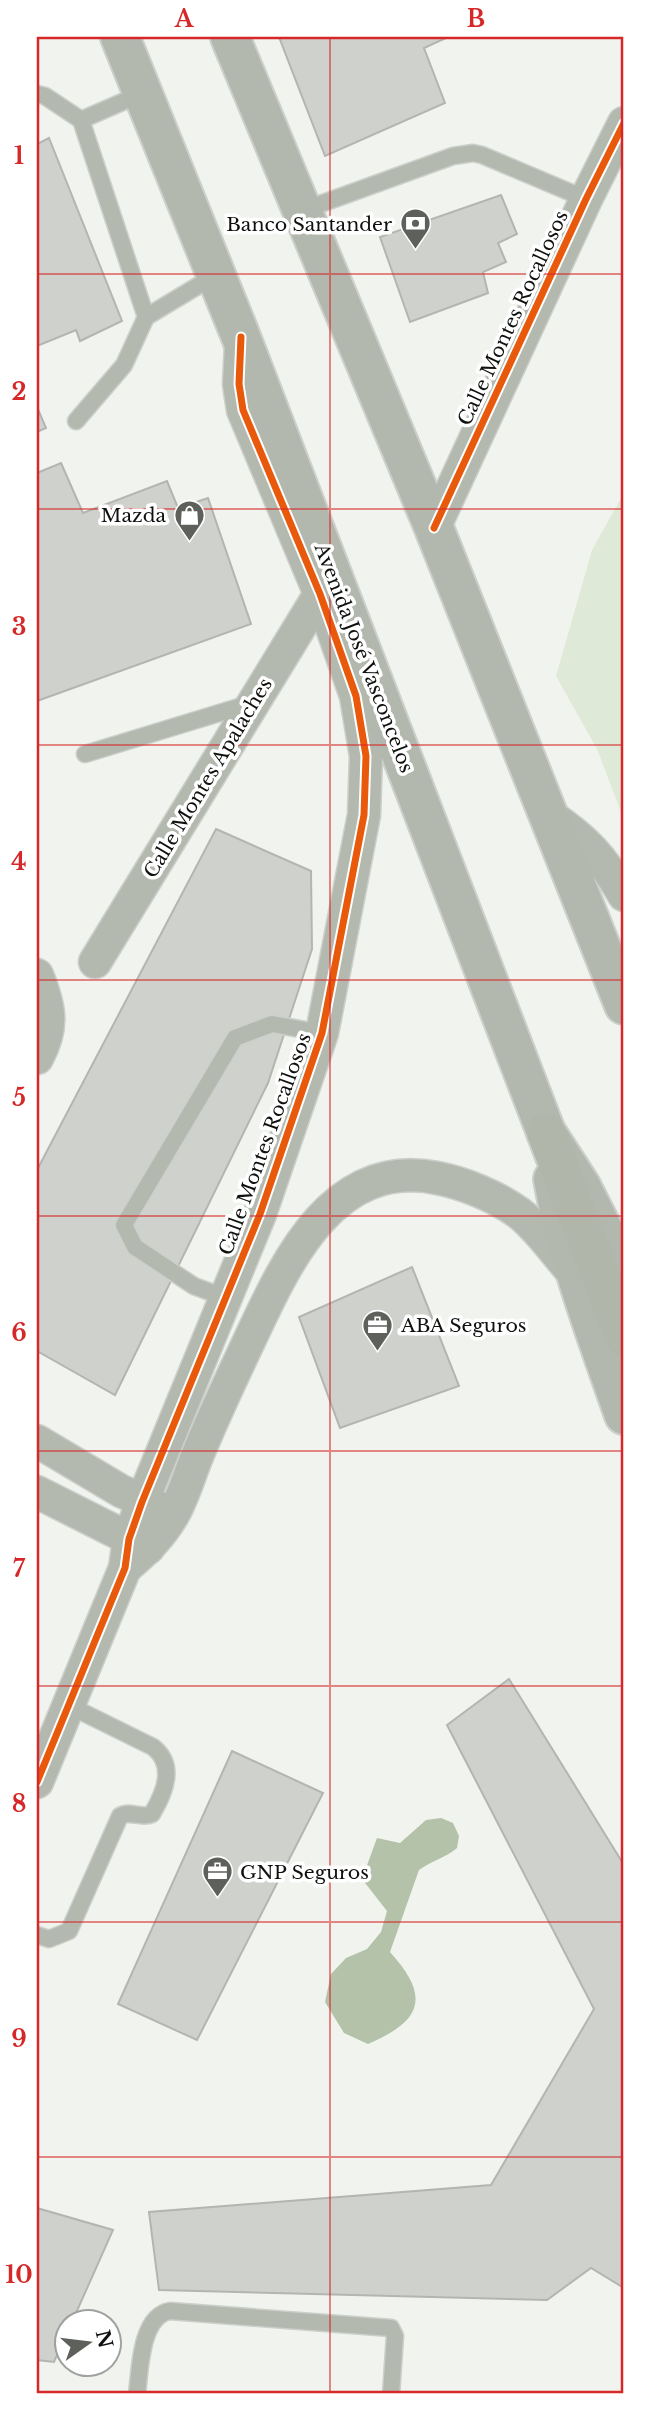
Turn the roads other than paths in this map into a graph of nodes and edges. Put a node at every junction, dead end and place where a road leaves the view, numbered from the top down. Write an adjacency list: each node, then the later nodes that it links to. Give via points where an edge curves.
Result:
1 (120, 37): 3 (main road, Avenida José Vasconcelos)
2 (230, 37): 8 (main road)
3 (143, 93): 5 (lane); 9 (main road, Avenida José Vasconcelos)
4 (37, 94): 5 (lane)
5 (81, 120): 10 (lane)
6 (624, 123): 7 (street, Calle Montes Rocallosos)
7 (586, 199): 8 (lane, via 473,153 453,156); 13 (street, Calle Montes Rocallosos)
8 (301, 211): 13 (main road)
9 (216, 275): 10 (lane); 11 (main road, Avenida José Vasconcelos)
10 (146, 317): 12 (lane, via 124,365)
11 (241, 337): 14 (street, Calle Montes Rocallosos, via 243,410); 24 (main road, Avenida José Vasconcelos)
12 (76, 421)
13 (434, 528): 17 (main road)
14 (320, 594): 15 (street, Calle Montes Apalaches); 22 (street, Calle Montes Rocallosos, via 356,696 366,757 364,816)
15 (254, 702): 16 (lane); 19 (street, Calle Montes Apalaches)
16 (85, 754)
17 (548, 815): 18 (street, via 589,844); 21 (main road)
18 (624, 895)
19 (95, 962)
20 (37, 975): 23 (street, via 51,1020)
21 (624, 1005)
22 (323, 1033): 27 (street, Calle Montes Rocallosos); 27 (lane, via 272,1024 235,1038 124,1225 135,1247 194,1286)
23 (37, 1058)
24 (546, 1132): 25 (main road, Avenida José Vasconcelos, via 581,1186); 26 (main road, via 562,1228); 28 (highway)
25 (624, 1271)
26 (576, 1277): 29 (main road); 33 (street, Calle Montes Rocallosos, via 519,1213 458,1182 415,1174 361,1188 325,1212 302,1240 212,1419)
27 (226, 1298): 32 (street, Calle Montes Rocallosos)
28 (624, 1337)
29 (624, 1415)
30 (37, 1441): 32 (street)
31 (37, 1492): 34 (street)
32 (142, 1502): 33 (street); 34 (street, Calle Montes Rocallosos)
33 (174, 1513): 34 (street, Calle Montes Rocallosos)
34 (134, 1552): 35 (street, Calle Montes Rocallosos)
35 (68, 1705): 36 (street, Calle Montes Rocallosos); 38 (lane, via 153,1747 161,1753 168,1773 152,1814 120,1816 69,1931 49,1938)
36 (45, 1743): 37 (street, Calle Montes Rocallosos)
37 (37, 1782)
38 (37, 1935)
39 (137, 2394): 40 (lane, via 139,2352 158,2317 170,2311 391,2328 396,2336)
40 (391, 2394)

